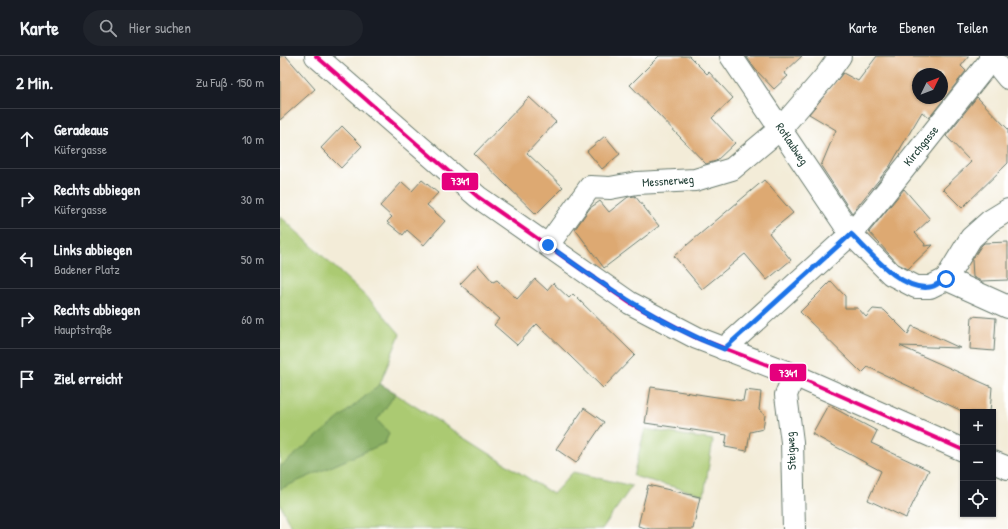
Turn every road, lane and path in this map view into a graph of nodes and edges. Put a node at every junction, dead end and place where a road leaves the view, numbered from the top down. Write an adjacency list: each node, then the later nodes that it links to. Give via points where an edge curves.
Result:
1 (316, 56): 9 (street, via 478,197)
2 (731, 56): 6 (street, Rotlaubweg)
3 (840, 56): 6 (street, Messnerweg)
4 (991, 57): 5 (street); 8 (street, Kirchgasse)
5 (1008, 78)
6 (781, 128): 8 (street, Rotlaubweg); 9 (street, Messnerweg, via 732,169 695,180 637,183 610,188 590,187)
7 (1008, 210): 10 (street, via 990,221 971,238)
8 (851, 234): 10 (street, Rotlaubweg, via 892,274 916,287 930,288); 12 (street, Kirchgasse)
9 (548, 245): 12 (street, via 630,303 670,326)
10 (946, 279): 11 (street)
11 (1008, 307)
12 (724, 349): 13 (street)
13 (794, 375): 14 (street); 17 (street, Steigweg, via 786,395 792,442)
14 (960, 449)
15 (996, 463): 16 (street)
16 (1008, 468)
17 (794, 529)

